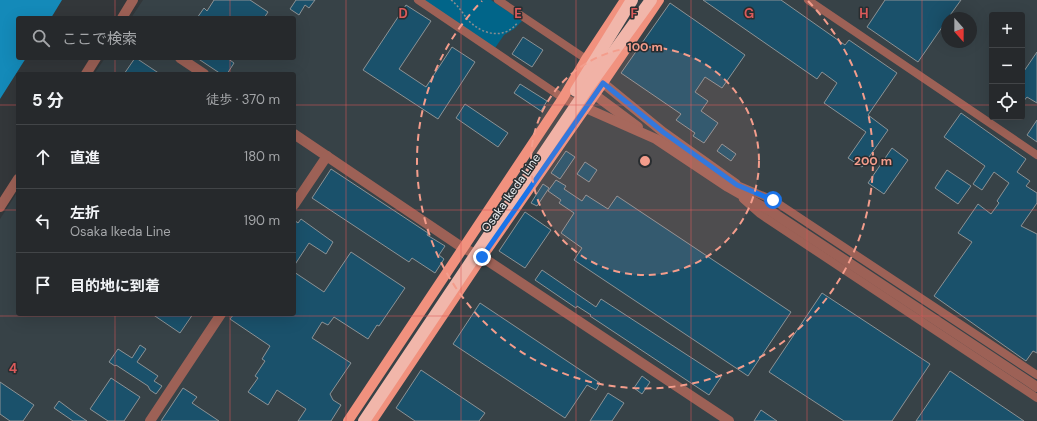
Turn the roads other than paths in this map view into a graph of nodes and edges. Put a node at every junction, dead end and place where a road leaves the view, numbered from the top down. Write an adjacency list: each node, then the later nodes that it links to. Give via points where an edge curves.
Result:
1 (133, 0): 8 (street)
2 (418, 0): 17 (street)
3 (498, 0): 10 (street)
4 (625, 0): 9 (main road, Osaka Ikeda Line)
5 (641, 0): 9 (highway, via 625,21); 35 (highway, via 581,83); 36 (highway, via 589,86)
6 (659, 0): 15 (main road, Osaka Ikeda Line)
7 (808, 0): 21 (street)
8 (123, 16)
9 (596, 45): 10 (main road, Osaka Ikeda Line)
10 (586, 59): 15 (street); 16 (street, via 585,79); 17 (main road, Osaka Ikeda Line)
11 (95, 60): 13 (street)
12 (183, 60): 14 (street)
13 (87, 72)
14 (201, 72)
15 (603, 83): 16 (main road, Osaka Ikeda Line); 24 (street)
16 (595, 95): 18 (main road, Osaka Ikeda Line); 20 (street)
17 (563, 98): 18 (street); 27 (main road, Osaka Ikeda Line)
18 (586, 108): 20 (street); 28 (main road, Osaka Ikeda Line)
19 (296, 135): 22 (street)
20 (656, 140): 24 (street)
21 (1037, 155)
22 (327, 156): 25 (street); 27 (street)
23 (16, 182): 26 (street)
24 (735, 188): 30 (street, via 773,200); 31 (street); 32 (street, via 760,214)
25 (296, 202)
26 (0, 207)
27 (463, 248): 28 (street); 34 (main road, Osaka Ikeda Line)
28 (482, 257): 37 (main road, Osaka Ikeda Line); 38 (street)
29 (220, 316): 33 (street)
30 (1037, 375)
31 (1037, 386)
32 (1037, 398)
33 (150, 421)
34 (348, 421)
35 (355, 421)
36 (364, 421)
37 (372, 421)
38 (729, 421)

